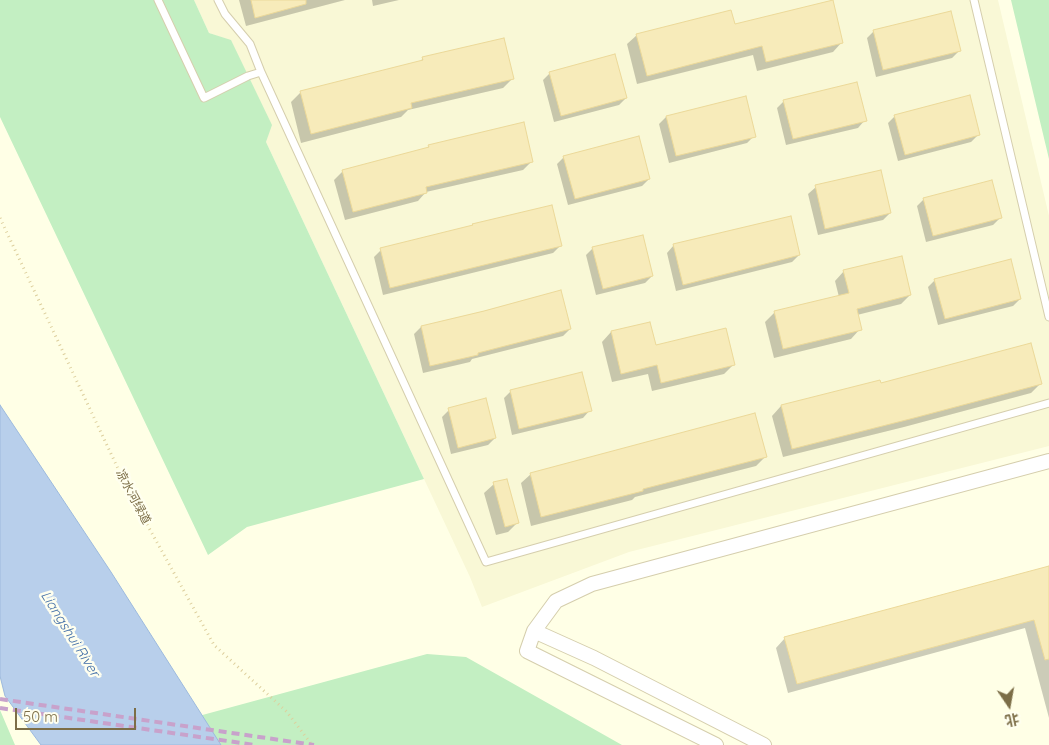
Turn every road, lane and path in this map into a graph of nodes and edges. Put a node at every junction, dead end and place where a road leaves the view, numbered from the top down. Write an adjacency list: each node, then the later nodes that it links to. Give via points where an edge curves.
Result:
1 (158, 0): 4 (lane, via 204,98)
2 (218, 0): 4 (lane, via 225,14 250,44)
3 (974, 0): 6 (lane)
4 (261, 72): 7 (lane, via 486,562)
5 (0, 218): 10 (path, 凉水河绿道, via 129,492 214,645 287,712)
6 (1049, 317)
7 (1049, 403)
8 (1049, 461): 9 (street, via 592,584 556,601)
9 (534, 631): 11 (street, via 527,651); 12 (street)
10 (312, 745)
11 (716, 745)
12 (764, 745)

